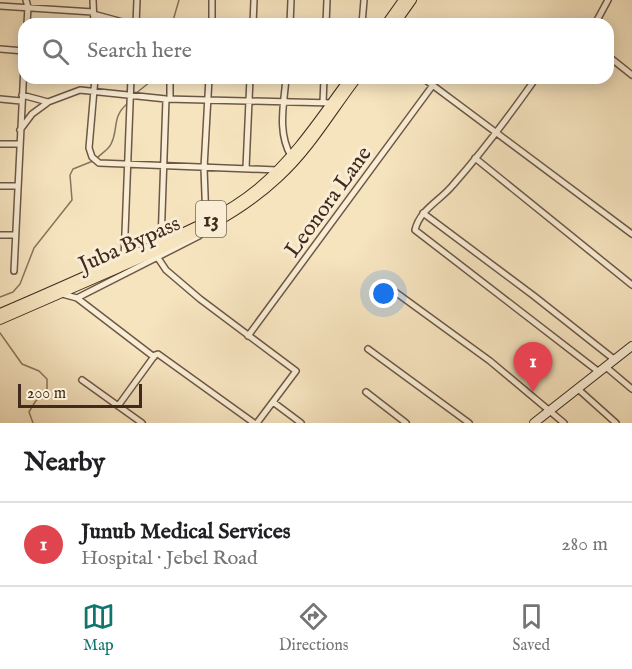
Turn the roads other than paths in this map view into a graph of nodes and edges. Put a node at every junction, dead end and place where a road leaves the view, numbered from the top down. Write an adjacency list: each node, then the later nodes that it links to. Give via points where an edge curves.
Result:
1 (26, 0): 13 (street)
2 (93, 0): 14 (street)
3 (137, 0): 18 (street)
4 (212, 0): 19 (street)
5 (254, 0): 20 (street)
6 (291, 0): 21 (street)
7 (327, 0): 22 (street)
8 (364, 0): 23 (street)
9 (404, 0): 24 (main road)
10 (412, 0): 25 (main road)
11 (608, 0): 26 (street)
12 (0, 6): 13 (street)
13 (28, 7): 14 (street); 15 (street)
14 (93, 13): 16 (street); 17 (street)
15 (27, 18)
16 (93, 18)
17 (108, 18)
18 (136, 18)
19 (212, 18)
20 (253, 18)
21 (290, 18)
22 (326, 18)
23 (362, 18)
24 (391, 18)
25 (399, 18)
26 (598, 18)
27 (0, 49): 28 (street)
28 (18, 50)
29 (614, 61): 30 (street)
30 (632, 75)
31 (22, 84): 45 (street)
32 (95, 84): 43 (street)
33 (131, 84): 44 (street)
34 (169, 84): 46 (street)
35 (209, 84): 48 (street)
36 (249, 84): 49 (street)
37 (286, 84): 51 (street)
38 (325, 84): 52 (street)
39 (344, 84): 52 (main road, Juba Bypass / 13)
40 (353, 84): 67 (main road, Juba Bypass, via 315,138 282,174 238,210)
41 (532, 84): 54 (street)
42 (433, 85): 54 (street); 80 (street, Leonora Lane)
43 (94, 92): 44 (street); 50 (street, via 75,91); 59 (street, via 89,148 92,157 99,163)
44 (130, 95): 46 (street); 59 (street)
45 (21, 98): 47 (street); 50 (street); 53 (street)
46 (168, 98): 48 (street); 60 (street)
47 (0, 99)
48 (208, 100): 49 (street); 61 (street)
49 (248, 101): 51 (street); 62 (street)
50 (48, 102): 53 (street, via 32,114)
51 (284, 102): 52 (street); 57 (street, via 284,141)
52 (327, 103): 57 (main road, Juba Bypass / 13)
53 (20, 131): 56 (street)
54 (496, 132): 58 (street); 68 (street)
55 (0, 144): 56 (street)
56 (19, 144): 65 (street)
57 (291, 156): 63 (main road, Juba Bypass / 13)
58 (475, 158): 66 (street, via 451,188); 74 (street)
59 (127, 164): 60 (street); 72 (street)
60 (164, 166): 61 (street); 71 (street)
61 (204, 168): 62 (street); 67 (street)
62 (246, 168): 63 (street)
63 (277, 170): 67 (main road, Juba Bypass / 13)
64 (0, 186): 65 (street)
65 (17, 186): 70 (street)
66 (423, 213): 84 (street); 85 (street, via 415,230)
67 (206, 225): 71 (main road, Juba Bypass)
68 (632, 234)
69 (0, 235): 70 (street)
70 (15, 235): 73 (street)
71 (160, 250): 72 (main road, Juba Bypass); 76 (main road, Juba Bypass); 77 (street); 80 (street, via 166,270)
72 (124, 259): 78 (main road, Juba Bypass)
73 (14, 271)
74 (632, 285)
75 (387, 286): 92 (street)
76 (60, 293): 77 (street); 79 (main road, Juba Bypass)
77 (77, 298): 83 (street)
78 (0, 313)
79 (0, 320)
80 (248, 336): 90 (street, via 296,371)
81 (632, 346): 84 (main road)
82 (368, 349): 97 (street)
83 (154, 357): 91 (street); 94 (street, via 162,355)
84 (615, 360): 85 (main road)
85 (603, 369): 87 (main road); 88 (street)
86 (82, 380): 91 (street)
87 (579, 388): 92 (main road); 100 (street)
88 (632, 389)
89 (366, 392): 96 (street)
90 (273, 402): 94 (street); 95 (street)
91 (118, 406): 93 (street)
92 (550, 410): 98 (main road); 99 (street)
93 (142, 423)
94 (255, 423)
95 (302, 423)
96 (406, 423)
97 (469, 423)
98 (534, 423)
99 (564, 423)
100 (616, 423)

